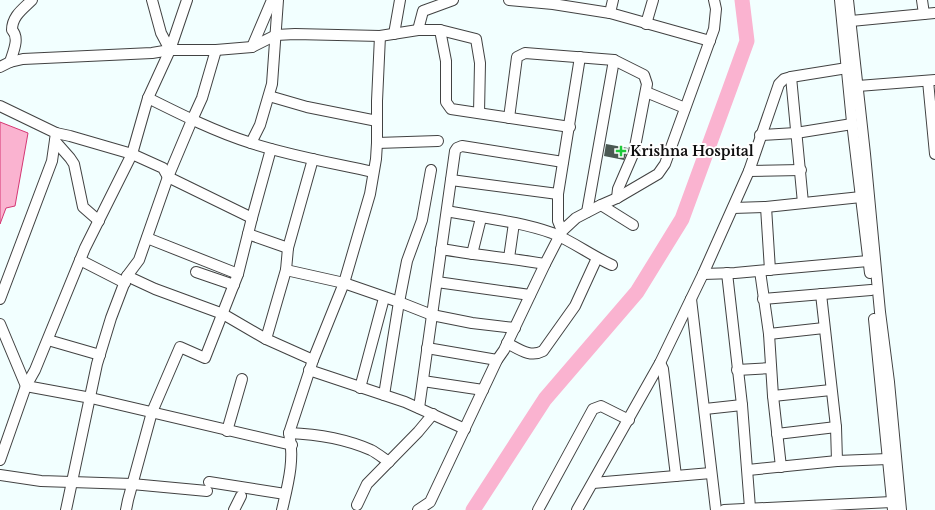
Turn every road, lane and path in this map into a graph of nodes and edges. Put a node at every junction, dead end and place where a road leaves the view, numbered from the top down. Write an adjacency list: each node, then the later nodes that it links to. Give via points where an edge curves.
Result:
1 (32, 0): 32 (street, via 19,11 12,26 16,39)
2 (152, 0): 28 (street, via 161,33)
3 (187, 0): 28 (street)
4 (272, 0): 27 (street)
5 (278, 0): 24 (street)
6 (400, 0): 23 (street)
7 (452, 0): 21 (street, via 423,11)
8 (510, 0): 15 (street)
9 (613, 0): 16 (street)
10 (653, 0): 20 (street)
11 (714, 0): 26 (street, via 714,30)
12 (840, 0): 33 (street)
13 (848, 0): 19 (street)
14 (922, 0): 18 (street)
15 (554, 2): 16 (street)
16 (610, 13): 20 (street)
17 (935, 13): 18 (street)
18 (924, 14): 19 (street)
19 (851, 22): 36 (street)
20 (646, 24): 26 (street)
21 (418, 30): 22 (street); 23 (street)
22 (440, 30): 42 (street, via 446,62 446,102 451,109); 42 (street, via 476,39 480,63)
23 (394, 34): 25 (street)
24 (276, 35): 25 (street); 27 (street); 38 (street)
25 (380, 36): 45 (street)
26 (710, 41): 41 (street)
27 (252, 46): 29 (street)
28 (170, 50): 29 (street); 32 (street, via 23,59); 39 (street)
29 (216, 50): 44 (street, via 202,98)
30 (580, 57): 31 (street); 43 (street, via 525,53 516,57); 47 (street)
31 (614, 60): 37 (street, via 644,75 648,84); 73 (street)
32 (3, 64)
33 (847, 68): 34 (street); 46 (street)
34 (791, 77): 48 (street); 49 (street, via 779,84)
35 (932, 80): 36 (street); 55 (street)
36 (858, 86): 174 (street)
37 (646, 92): 41 (street); 67 (street, via 634,152 618,189)
38 (269, 96): 45 (street, via 307,107); 53 (street)
39 (148, 98): 44 (street); 56 (street)
40 (0, 106): 50 (street)
41 (685, 108): 67 (street, via 665,164 658,174)
42 (479, 113): 43 (street)
43 (508, 118): 47 (street)
44 (192, 120): 53 (street); 63 (street)
45 (377, 121): 52 (street)
46 (852, 124): 48 (street); 66 (street)
47 (570, 127): 58 (street)
48 (796, 132): 49 (street); 60 (street)
49 (760, 135): 61 (street)
50 (55, 137): 56 (street, via 70,136); 76 (street, via 74,164 83,207); 105 (street, via 52,161)
51 (438, 141): 52 (street)
52 (377, 142): 62 (street)
53 (251, 143): 54 (street)
54 (271, 149): 57 (street); 74 (street)
55 (935, 150)
56 (132, 154): 63 (street, via 163,168); 76 (street)
57 (313, 159): 62 (street); 82 (street)
58 (563, 162): 64 (street, via 462,146 455,152); 65 (street)
59 (431, 170): 108 (street, via 422,220 407,261)
60 (801, 170): 61 (street); 68 (street)
61 (749, 171): 71 (street)
62 (373, 172): 99 (street, via 370,194)
63 (168, 177): 74 (street); 81 (street)
64 (451, 180): 65 (street); 72 (street)
65 (558, 194): 80 (street)
66 (861, 197): 68 (street); 88 (street)
67 (617, 198): 69 (street)
68 (803, 203): 70 (street)
69 (601, 205): 73 (street); 78 (street)
70 (766, 207): 71 (street); 92 (street)
71 (733, 208): 96 (street)
72 (447, 211): 75 (street); 83 (street)
73 (588, 212): 80 (street, via 576,218)
74 (252, 218): 79 (street)
75 (481, 218): 77 (street); 84 (street)
76 (99, 221): 87 (street)
77 (514, 222): 80 (street); 85 (street)
78 (633, 225)
79 (248, 234): 82 (street); 95 (street)
80 (560, 234): 86 (street); 89 (street)
81 (147, 238): 95 (street); 97 (street, via 139,260)
82 (288, 248): 91 (street)
83 (441, 249): 84 (street); 98 (street)
84 (472, 254): 85 (street)
85 (509, 258): 89 (street)
86 (597, 258): 90 (street); 117 (street, via 575,306 543,350 537,354 530,354)
87 (80, 260): 97 (street); 116 (street)
88 (868, 261): 92 (street); 101 (street)
89 (545, 264): 103 (street)
90 (612, 264)
91 (286, 270): 99 (street); 115 (street)
92 (765, 270): 94 (street); 107 (street)
93 (196, 272): 100 (street)
94 (728, 273): 96 (street); 125 (street)
95 (238, 274): 100 (street)
96 (703, 274): 106 (street)
97 (126, 280): 109 (street); 119 (street)
98 (438, 282): 103 (street); 110 (street)
99 (344, 284): 104 (street); 120 (street)
100 (234, 285): 109 (street)
101 (871, 290): 102 (street); 148 (street)
102 (820, 294): 107 (street); 113 (street)
103 (530, 295): 112 (street)
104 (384, 298): 108 (street); 129 (street)
105 (0, 299)
106 (691, 299): 122 (street); 137 (street)
107 (763, 299): 114 (street)
108 (399, 302): 110 (street); 132 (street)
109 (222, 314): 115 (street); 138 (street, via 205,358 180,347)
110 (432, 315): 112 (street); 118 (street)
111 (0, 324): 128 (street)
112 (515, 328): 117 (street)
113 (824, 328): 114 (street); 131 (street)
114 (769, 334): 123 (street)
115 (266, 339): 120 (street)
116 (48, 340): 119 (street); 128 (street)
117 (507, 343): 121 (street)
118 (427, 348): 121 (street); 127 (street)
119 (100, 355): 134 (street)
120 (313, 360): 124 (street)
121 (497, 360): 130 (street)
122 (660, 363): 140 (street); 156 (street, via 663,369)
123 (771, 368): 125 (street); 133 (street)
124 (309, 370): 129 (street); 144 (street)
125 (737, 370): 135 (street)
126 (242, 379): 143 (street)
127 (423, 381): 130 (street); 136 (street)
128 (26, 386): 134 (street); 146 (street)
129 (360, 388): 132 (street)
130 (483, 390): 142 (street)
131 (831, 390): 133 (street); 141 (street)
132 (384, 395): 136 (street)
133 (773, 396): 145 (street)
134 (91, 398): 138 (street); 157 (street)
135 (742, 405): 137 (street); 153 (street)
136 (419, 408): 139 (street)
137 (705, 410): 154 (street)
138 (152, 412): 143 (street); 159 (street)
139 (432, 414): 142 (street); 151 (street)
140 (629, 420): 158 (street); 170 (street, via 601,406 593,410)
141 (836, 427): 145 (street); 150 (street)
142 (465, 429): 169 (street, via 430,502)
143 (227, 431): 147 (street)
144 (289, 433): 147 (street); 151 (street, via 315,434 343,441 371,450)
145 (777, 434): 152 (street)
146 (4, 435): 149 (street)
147 (292, 445): 160 (street)
148 (888, 459): 150 (street); 163 (street)
149 (0, 460)
150 (837, 461): 152 (street)
151 (389, 462): 162 (street, via 367,484)
152 (781, 467): 153 (street)
153 (748, 470): 164 (street)
154 (711, 473): 156 (street); 172 (street)
155 (0, 475): 157 (street, via 41,481)
156 (676, 476): 158 (street)
157 (72, 482): 159 (street); 165 (street)
158 (593, 483): 171 (street)
159 (132, 484): 160 (street, via 208,486); 166 (street)
160 (285, 494): 168 (street)
161 (241, 496): 167 (street)
162 (357, 505)
163 (893, 506): 164 (street)
164 (750, 508): 173 (street)
165 (66, 510)
166 (126, 510)
167 (234, 510)
168 (282, 510)
169 (418, 510)
170 (538, 510)
171 (578, 510)
172 (716, 510)
173 (724, 510)
174 (901, 510)

